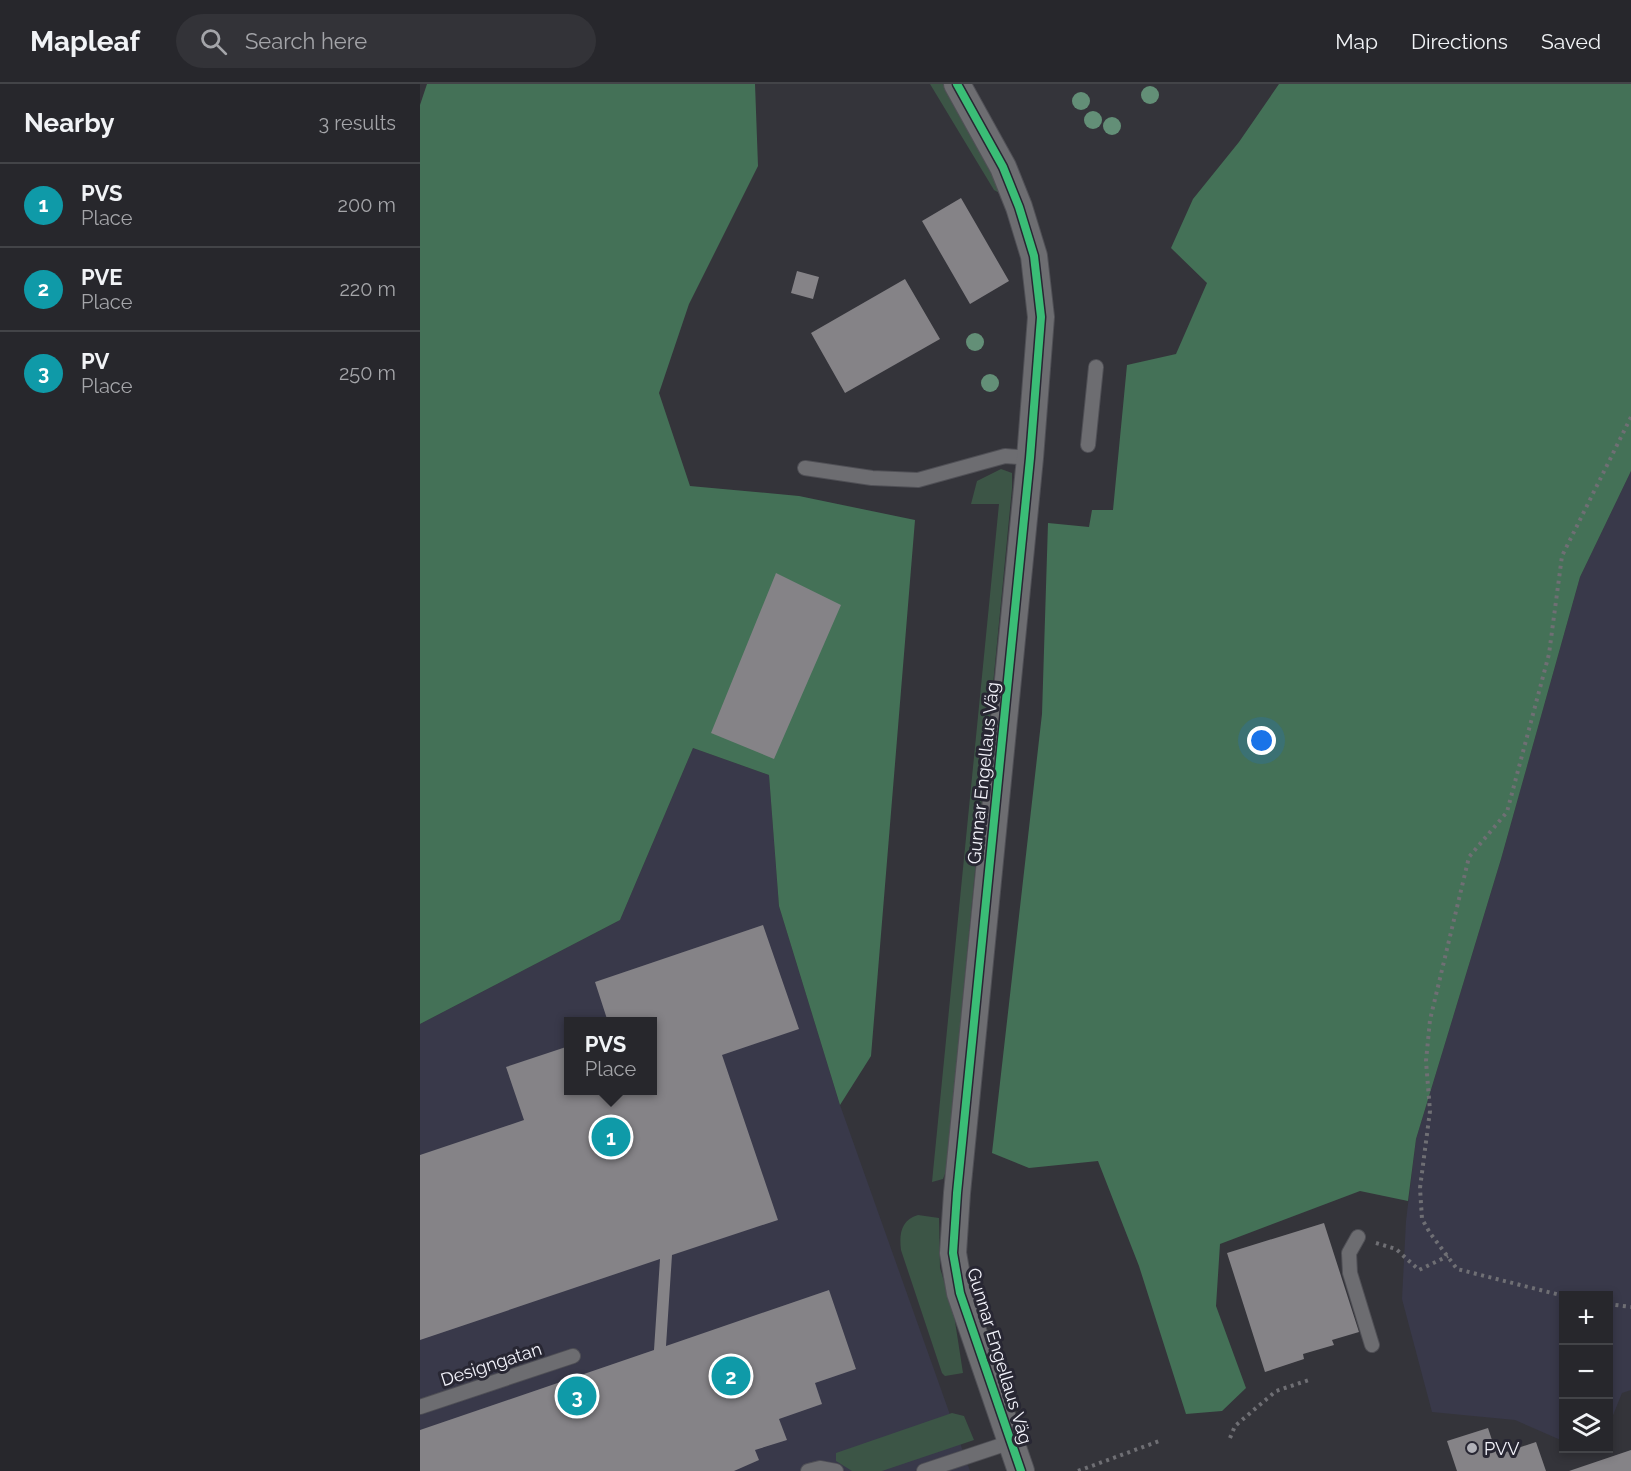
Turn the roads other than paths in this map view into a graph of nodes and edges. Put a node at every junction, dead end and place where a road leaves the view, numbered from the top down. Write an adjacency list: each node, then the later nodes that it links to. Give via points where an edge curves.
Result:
1 (957, 84): 4 (street, Gunnar Engellaus Väg, via 1003,167 1035,266 1041,317)
2 (1096, 367): 3 (lane)
3 (1088, 446)
4 (1030, 458): 5 (lane, via 1005,456 918,480); 10 (street, Gunnar Engellaus Väg, via 953,1253 960,1293)
5 (805, 468)
6 (1358, 1237): 7 (lane, via 1349,1252 1350,1273)
7 (1372, 1345)
8 (573, 1356): 9 (lane, Designgatan)
9 (420, 1407)
10 (1011, 1442): 13 (lane); 14 (street, Gunnar Engellaus Väg)
11 (808, 1471): 12 (lane)
12 (836, 1471)
13 (924, 1471)
14 (1021, 1471)

